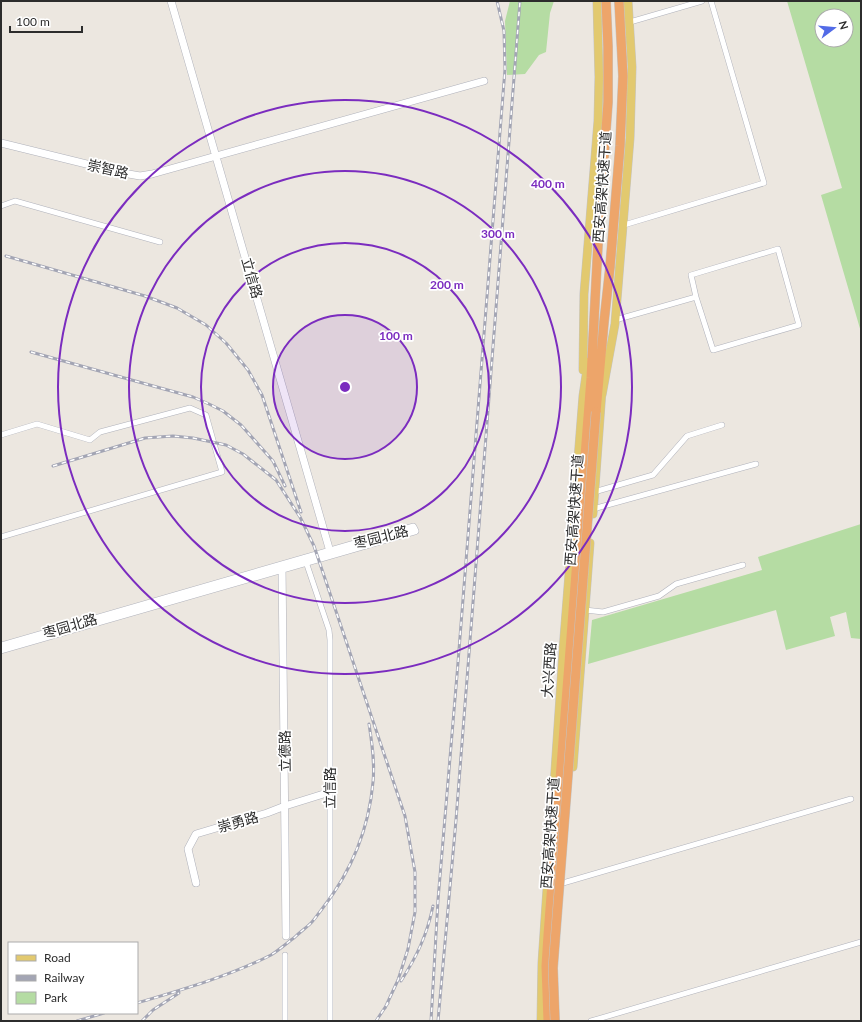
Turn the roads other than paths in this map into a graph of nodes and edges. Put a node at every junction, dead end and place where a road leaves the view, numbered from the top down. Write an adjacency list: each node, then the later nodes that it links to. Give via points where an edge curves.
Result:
1 (171, 1): 11 (street, 立信路)
2 (597, 1): 19 (main road, via 598,121 584,294)
3 (606, 1): 17 (highway, 西安高架快速干道, via 608,102)
4 (619, 1): 18 (highway, 西安高架快速干道, via 623,76 616,201)
5 (628, 1): 8 (main road)
6 (702, 1): 8 (street)
7 (711, 1): 13 (street, via 764,183)
8 (630, 22): 13 (main road, via 632,96)
9 (484, 81): 11 (street, 崇智路)
10 (1, 143): 11 (street, 崇智路, via 140,176)
11 (216, 156): 28 (street, 立信路)
12 (1, 206): 14 (street, via 15,201)
13 (624, 225): 16 (main road)
14 (160, 242)
15 (696, 297): 15 (street, via 713,350 799,325 778,249 691,275); 16 (street)
16 (616, 320): 20 (main road)
17 (594, 322): 19 (main road, 大兴西路); 21 (highway, 西安高架快速干道)
18 (604, 322): 20 (main road); 21 (highway, 西安高架快速干道)
19 (583, 396): 46 (main road, 大兴西路, via 542,962)
20 (602, 400): 25 (main road)
21 (592, 411): 43 (highway, 西安高架快速干道, bridge, via 553,968); 47 (highway, 西安高架快速干道, via 548,935 546,986)
22 (722, 425): 25 (street, via 687,436 653,475)
23 (1, 435): 27 (street, via 37,424 90,440 100,432 190,408 206,414 222,472)
24 (756, 464): 26 (street)
25 (594, 492): 26 (main road)
26 (593, 509): 32 (main road)
27 (1, 537)
28 (330, 553): 28 (street, 枣园北路, via 414,531 413,527); 29 (street, 枣园北路)
29 (306, 561): 31 (street, 枣园北路); 35 (street, 立信路, via 329,630)
30 (743, 565): 32 (street, via 676,584 659,596 603,612)
31 (282, 567): 33 (street, 枣园北路); 34 (street, 枣园北路); 37 (street, 立德路)
32 (585, 610): 39 (main road)
33 (1, 646)
34 (1, 650)
35 (330, 792): 37 (street, 崇勇路); 45 (street, 立信路)
36 (851, 799): 39 (street)
37 (285, 806): 38 (street, 崇勇路, via 267,814 196,834 188,849); 40 (street, 立德路)
38 (196, 883)
39 (563, 883): 43 (main road, via 557,972)
40 (286, 936)
41 (861, 942): 48 (street)
42 (286, 955): 44 (street)
43 (558, 1020): 47 (main road)
44 (285, 1021)
45 (330, 1021)
46 (541, 1021)
47 (549, 1021)
48 (591, 1021)

